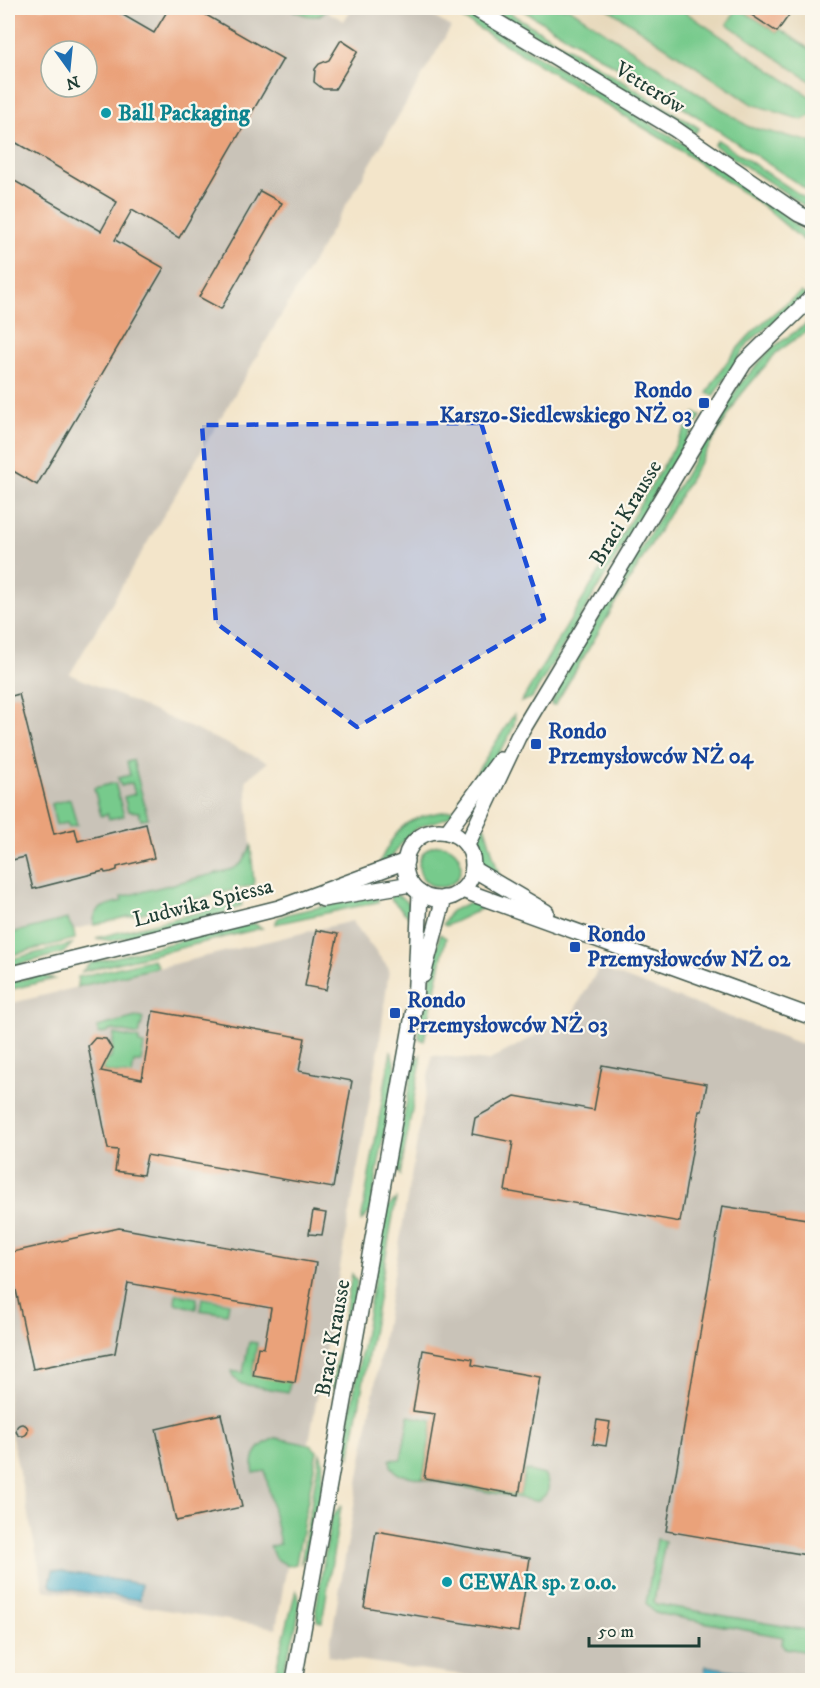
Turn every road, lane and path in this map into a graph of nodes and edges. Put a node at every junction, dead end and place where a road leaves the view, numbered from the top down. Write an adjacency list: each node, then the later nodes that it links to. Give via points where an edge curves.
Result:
1 (474, 8): 2 (street, Vetterów, via 675,129)
2 (806, 217): 3 (street, Vetterów)
3 (813, 231)
4 (813, 297): 6 (street, Braci Krausse)
5 (813, 313): 6 (street, Braci Krausse)
6 (787, 324): 7 (street, Braci Krausse, via 744,363)
7 (518, 737): 8 (street, Braci Krausse); 9 (street, Braci Krausse)
8 (447, 832): 9 (street); 10 (street, via 431,832 416,840)
9 (467, 845): 11 (street)
10 (406, 861): 12 (street); 15 (street, Ludwika Spiessa)
11 (473, 869): 13 (street); 16 (street)
12 (416, 888): 14 (street); 15 (street); 18 (street, Braci Krausse)
13 (462, 890): 14 (street); 16 (street)
14 (444, 898): 18 (street, Braci Krausse)
15 (279, 908): 17 (street, Ludwika Spiessa)
16 (586, 934): 19 (street)
17 (8, 975)
18 (415, 1004): 20 (street, Braci Krausse)
19 (813, 1017)
20 (294, 1680)

